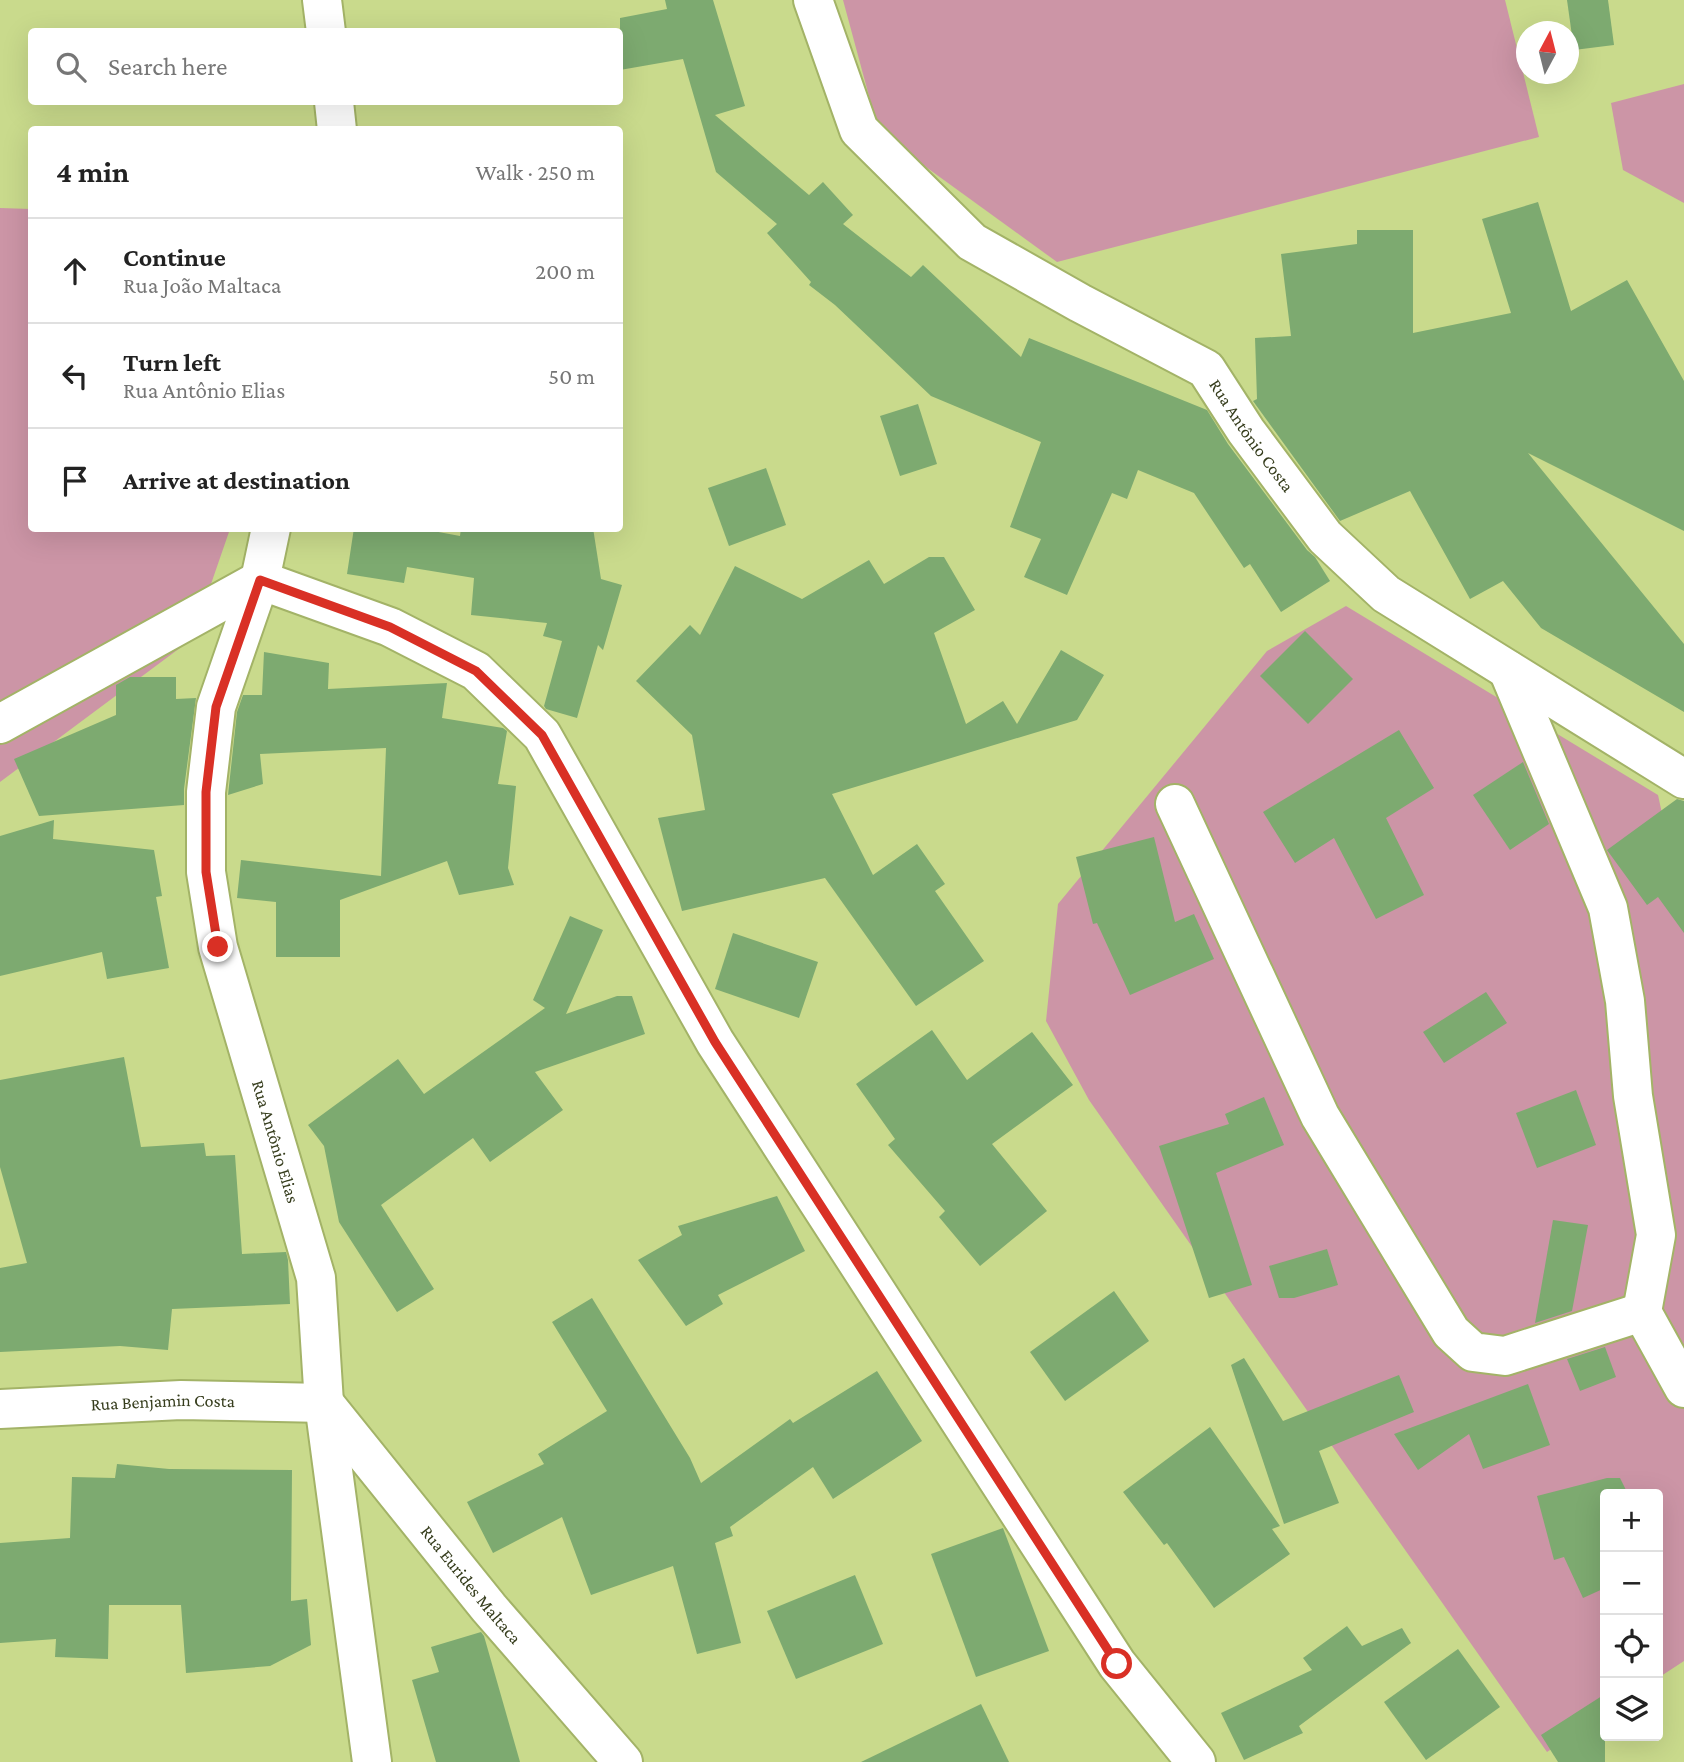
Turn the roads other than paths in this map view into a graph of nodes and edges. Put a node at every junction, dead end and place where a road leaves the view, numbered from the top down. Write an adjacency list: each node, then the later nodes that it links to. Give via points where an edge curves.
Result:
1 (322, 0): 3 (street)
2 (813, 0): 8 (street, Rua Antônio Costa, via 859,130 972,242 1206,369 1325,537 1386,594)
3 (326, 28)
4 (334, 105): 5 (street)
5 (337, 126)
6 (270, 532): 7 (street, Rua Antônio Elias)
7 (260, 580): 9 (street); 14 (street, Rua Antônio Elias, via 216,707 206,792 206,872 218,947 316,1278); 18 (street, via 390,627 476,671 542,735 715,1042 1117,1664)
8 (1508, 670): 10 (street, Rua Antônio Costa); 12 (street, via 1608,908 1656,1235)
9 (0, 724)
10 (1684, 779)
11 (1175, 804): 12 (street, via 1320,1116 1451,1332 1473,1352 1505,1356)
12 (1642, 1312): 13 (street)
13 (1684, 1388)
14 (324, 1403): 15 (street, Rua Benjamin Costa, via 181,1401); 16 (street, Rua Antônio Elias); 17 (street, Rua Eurides Maltaca, via 489,1608)
15 (0, 1409)
16 (372, 1762)
17 (623, 1762)
18 (1196, 1762)

